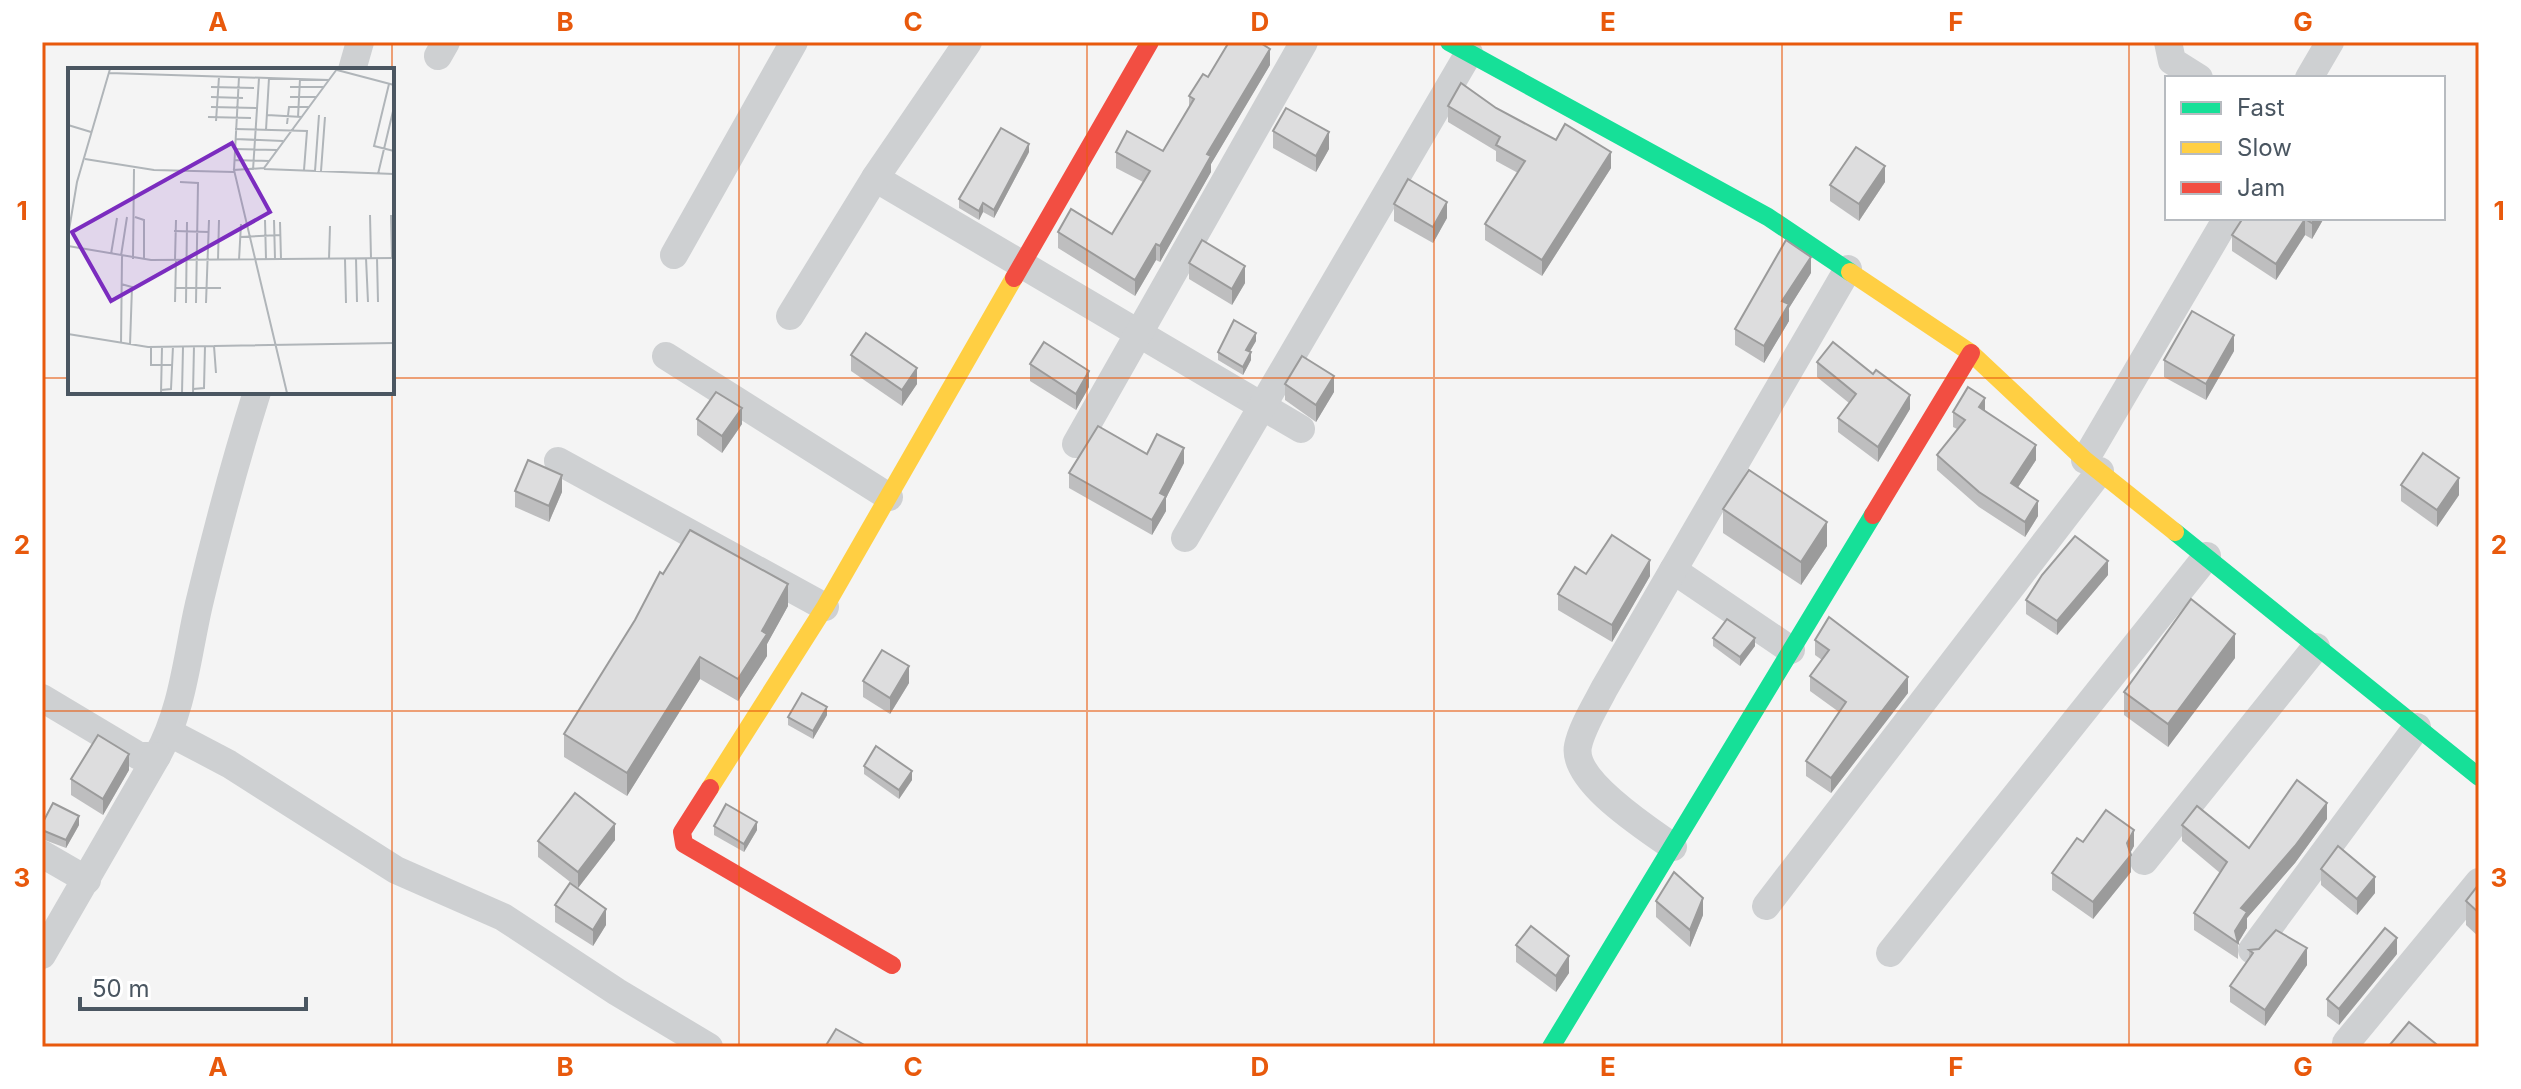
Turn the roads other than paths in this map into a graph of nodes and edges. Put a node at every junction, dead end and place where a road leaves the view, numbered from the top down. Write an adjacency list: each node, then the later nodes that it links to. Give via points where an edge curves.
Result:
1 (360, 42): 9 (street)
2 (794, 42): 14 (street)
3 (968, 42): 12 (street)
4 (1150, 42): 15 (street)
5 (1304, 42): 18 (street)
6 (2168, 42): 10 (street, via 2172,61)
7 (2330, 42): 11 (street)
8 (1459, 46): 16 (street, via 1768,217); 22 (street)
9 (353, 68)
10 (2196, 76)
11 (2310, 76)
12 (875, 178): 15 (street); 17 (street)
13 (2226, 220): 26 (street)
14 (674, 255)
15 (1022, 267): 18 (street); 27 (street)
16 (1848, 269): 19 (street); 30 (street)
17 (790, 316)
18 (1137, 336): 22 (street); 24 (street)
19 (1971, 353): 26 (street); 33 (street)
20 (666, 356): 27 (street)
21 (256, 394): 36 (street)
22 (1263, 407): 23 (street); 28 (street)
23 (1301, 429)
24 (1076, 444)
25 (558, 461): 31 (street)
26 (2092, 466): 29 (street); 43 (street)
27 (889, 497): 31 (street)
28 (1185, 538)
29 (2207, 556): 32 (street); 45 (street)
30 (1673, 570): 33 (street); 38 (street, via 1604,689 1577,749 1590,779 1623,812)
31 (825, 607): 47 (street, via 681,837 684,844)
32 (2316, 647): 35 (street); 40 (street)
33 (1791, 650): 38 (street)
34 (42, 698): 36 (street, via 139,756)
35 (2417, 727): 37 (street); 44 (street)
36 (163, 744): 41 (street); 49 (street, via 229,764 396,870 503,917)
37 (2479, 777)
38 (1673, 847): 50 (street)
39 (42, 854): 41 (street)
40 (2144, 861)
41 (87, 880): 46 (street)
42 (2479, 882): 48 (street)
43 (1766, 906)
44 (2252, 950)
45 (1890, 953)
46 (42, 955)
47 (892, 965)
48 (2346, 1043)
49 (709, 1047)
50 (1551, 1047)

